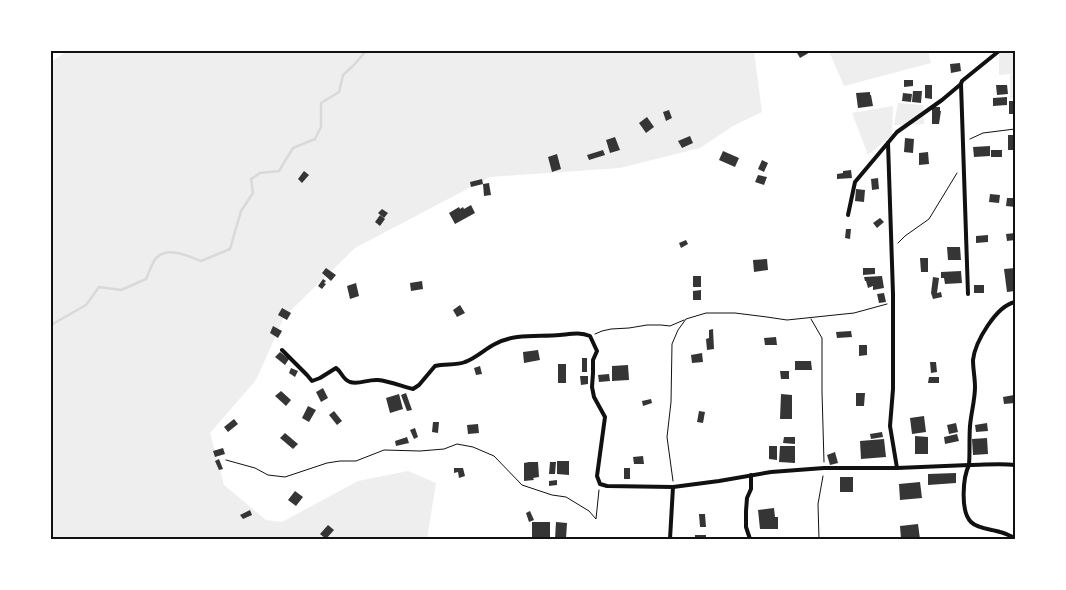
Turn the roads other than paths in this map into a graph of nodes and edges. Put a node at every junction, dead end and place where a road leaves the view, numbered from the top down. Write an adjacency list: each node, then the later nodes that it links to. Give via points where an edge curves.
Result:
1 (999, 51): 2 (street)
2 (961, 84): 3 (street, via 897,132); 5 (street)
3 (888, 143): 4 (street, via 855,182); 10 (street, via 893,304 890,426)
4 (848, 215)
5 (968, 294)
6 (1015, 302): 8 (street, via 992,320 979,339 973,358 975,387)
7 (282, 350): 12 (street, via 312,381 336,368 352,383 378,380 413,388 435,366 464,363 505,340 578,333 590,336 597,351 593,360 592,387 604,417 596,476 600,484)
8 (969, 465): 9 (street); 10 (street); 13 (street, via 963,496 970,521)
9 (1015, 465)
10 (897, 468): 11 (street, via 824,468)
11 (751, 476): 12 (street); 15 (street, via 746,511)
12 (673, 487): 14 (street)
13 (1015, 538)
14 (670, 539)
15 (750, 539)

